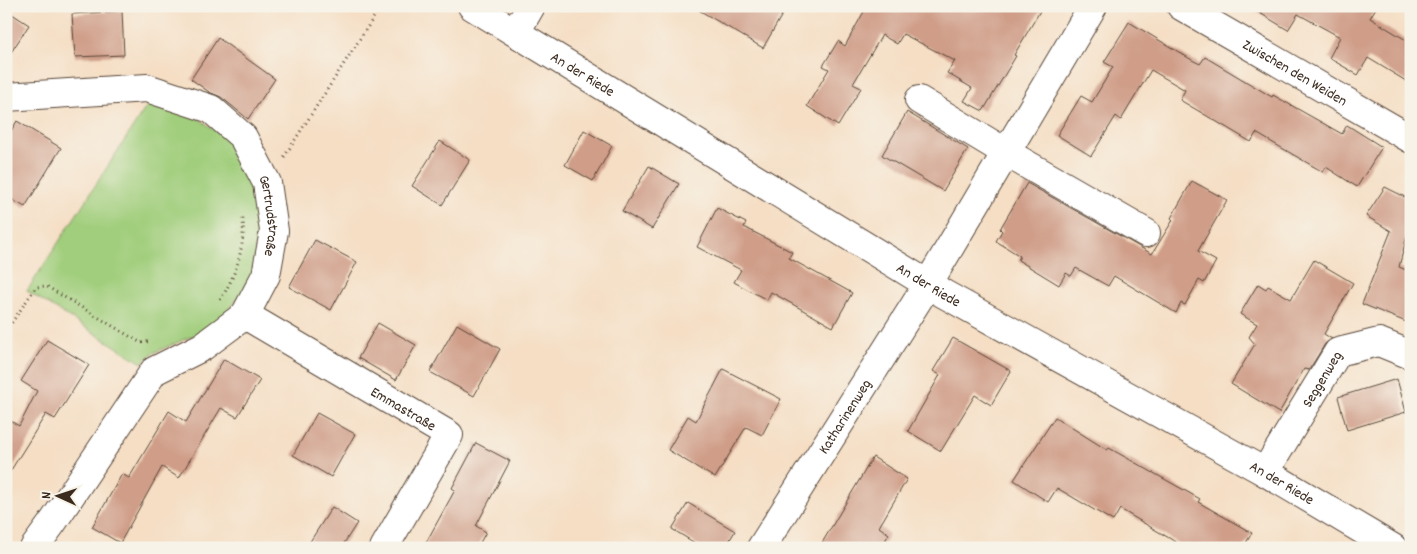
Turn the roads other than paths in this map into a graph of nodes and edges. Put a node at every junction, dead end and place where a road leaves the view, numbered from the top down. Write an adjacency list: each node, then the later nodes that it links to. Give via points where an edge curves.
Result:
1 (472, 6): 5 (street, An der Riede)
2 (531, 6): 5 (street)
3 (1094, 6): 9 (street)
4 (1181, 6): 8 (street, Zwischen den Weiden)
5 (516, 32): 11 (street, An der Riede)
6 (6, 97): 12 (street, Gertrudstraße, via 147,88 211,109 243,137 268,183 274,231 266,275)
7 (919, 100): 9 (street)
8 (1411, 139)
9 (1007, 153): 10 (street); 11 (street)
10 (1146, 234)
11 (928, 284): 14 (street, An der Riede); 17 (street, Katharinenweg)
12 (245, 316): 15 (street, Gertrudstraße, via 202,348 154,370); 16 (street, Emmastraße, via 450,435)
13 (1411, 355): 14 (street, Seggenweg, via 1379,342 1338,352)
14 (1265, 472): 18 (street, An der Riede)
15 (34, 548)
16 (384, 548)
17 (761, 548)
18 (1393, 548)

